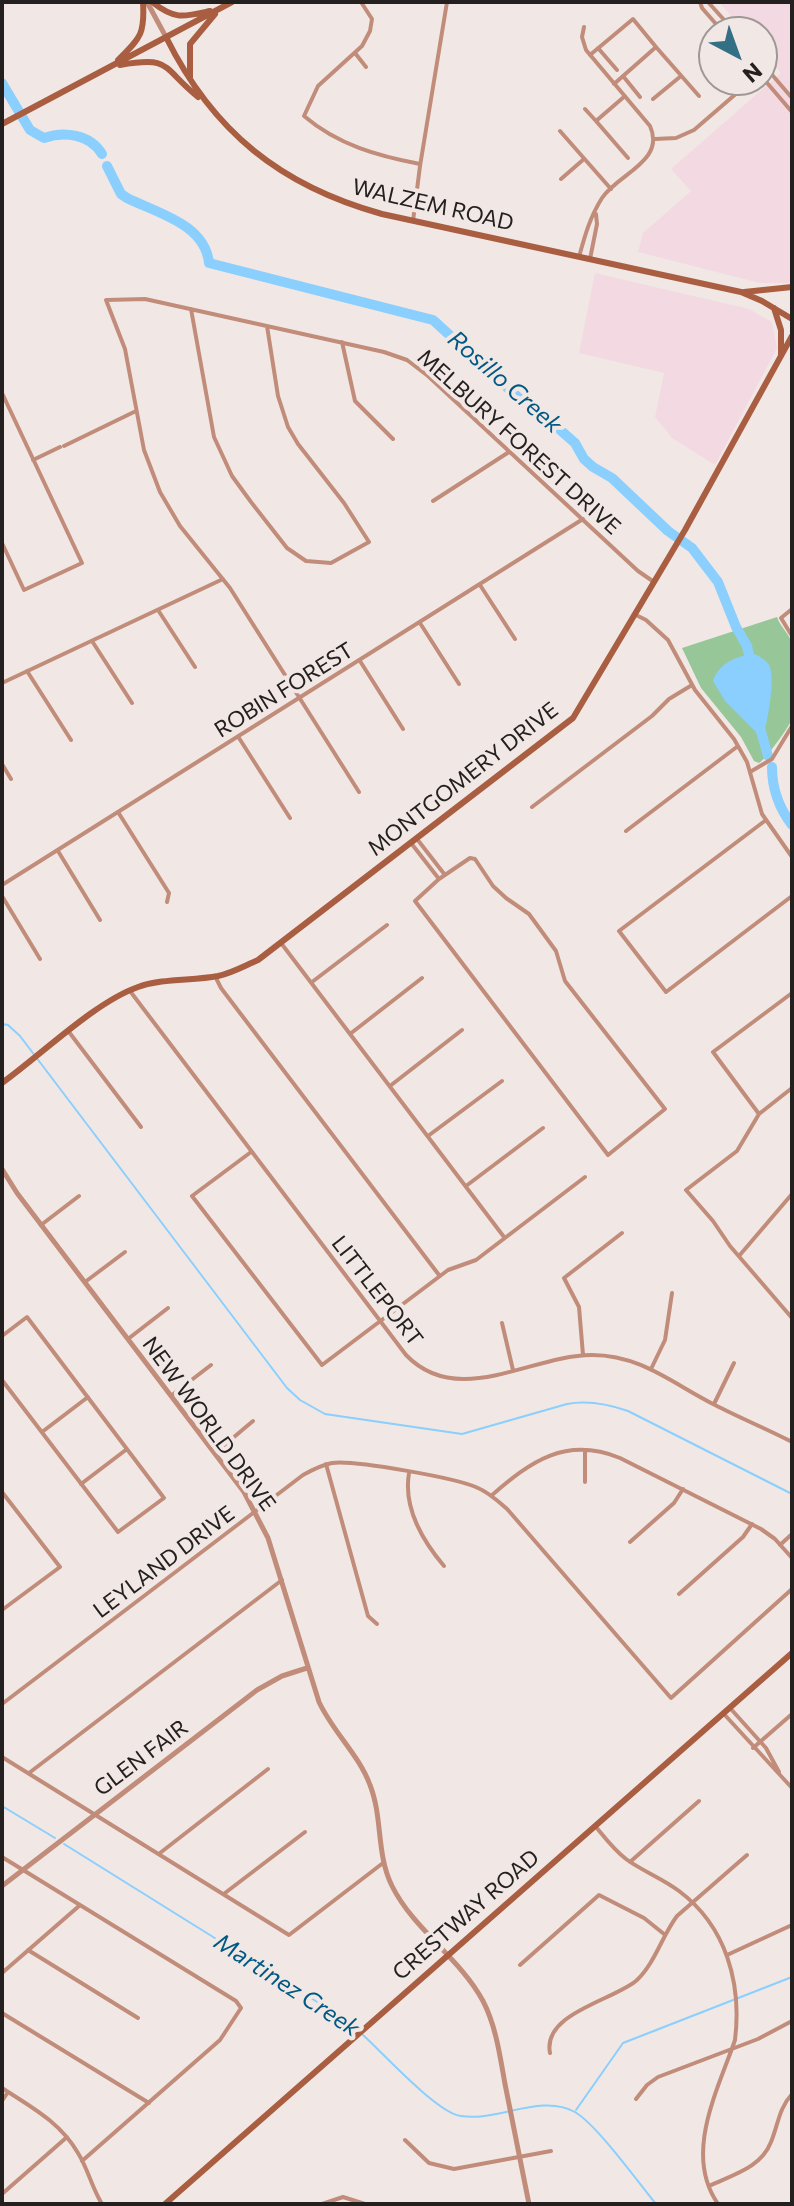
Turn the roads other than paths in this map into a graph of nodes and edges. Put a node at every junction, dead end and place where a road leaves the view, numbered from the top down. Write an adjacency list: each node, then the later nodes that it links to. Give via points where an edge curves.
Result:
1 (147, 2): 8 (main road, via 181,18); 11 (street); 16 (main road, via 142,34)
2 (232, 2): 8 (main road)
3 (361, 2): 14 (street, via 372,19)
4 (447, 2): 40 (street)
5 (700, 2): 7 (street)
6 (709, 2): 7 (street)
7 (702, 8): 9 (street)
8 (221, 9): 11 (main road); 21 (main road, via 190,44)
9 (709, 16)
10 (584, 27): 15 (street, via 583,44)
11 (166, 37): 16 (main road); 21 (main road, WALZEM ROAD)
12 (656, 47): 13 (street, via 633,19); 19 (street); 20 (street)
13 (598, 48): 15 (street); 18 (street)
14 (354, 53): 17 (street); 40 (street, via 318,86 304,116 357,149)
15 (590, 55): 23 (street)
16 (112, 66): 31 (main road, via 159,62); 35 (main road)
17 (366, 67)
18 (617, 70)
19 (623, 76): 23 (street); 28 (street)
20 (681, 76): 24 (street); 30 (street)
21 (190, 80): 31 (main road, WALZEM ROAD)
22 (778, 83): 29 (street)
23 (614, 84): 25 (street)
24 (698, 95)
25 (625, 96): 34 (street); 37 (street)
26 (733, 96): 37 (street, via 694,130)
27 (778, 96): 33 (street)
28 (640, 97)
29 (792, 98)
30 (653, 99)
31 (206, 103): 44 (main road, WALZEM ROAD, via 239,139 287,175 328,197)
32 (585, 109): 34 (street)
33 (792, 112)
34 (596, 121): 38 (street)
35 (2, 124)
36 (560, 131): 39 (street)
37 (654, 139): 42 (street, via 650,154)
38 (628, 158)
39 (584, 159): 41 (street); 42 (street)
40 (420, 164): 44 (street)
41 (561, 179)
42 (611, 189): 43 (street)
43 (596, 212): 45 (street); 46 (street)
44 (413, 221): 45 (main road, WALZEM ROAD)
45 (579, 257): 46 (main road, WALZEM ROAD)
46 (590, 259): 48 (main road, WALZEM ROAD)
47 (792, 287): 48 (main road)
48 (741, 292): 49 (main road, WALZEM ROAD)
49 (774, 308): 51 (main road, WALZEM ROAD); 56 (main road)
50 (191, 309): 52 (street, MELBURY FOREST DRIVE); 52 (street, via 211,426 232,476 287,548 300,558 331,563 369,542 288,427); 58 (street, MELBURY FOREST DRIVE, via 145,299 106,300 125,349)
51 (792, 319)
52 (267, 326): 54 (street, MELBURY FOREST DRIVE)
53 (792, 336): 56 (main road, MONTGOMERY DRIVE)
54 (342, 342): 59 (street, via 355,401); 60 (street, MELBURY FOREST DRIVE, via 411,363)
55 (792, 346): 56 (main road)
56 (782, 354): 66 (main road, MONTGOMERY DRIVE)
57 (2, 393): 61 (street)
58 (136, 411): 61 (street); 65 (street, via 147,459 167,507)
59 (393, 439)
60 (509, 452): 62 (street); 63 (street, MELBURY FOREST DRIVE)
61 (33, 460): 64 (street, via 82,563 24,590)
62 (433, 501)
63 (583, 519): 66 (street, MELBURY FOREST DRIVE); 67 (street, ROBIN FOREST)
64 (2, 543)
65 (223, 579): 69 (street); 81 (street)
66 (655, 582): 70 (main road, MONTGOMERY DRIVE)
67 (480, 585): 71 (street, ROBIN FOREST); 73 (street)
68 (792, 609): 72 (street, via 781,618)
69 (158, 610): 74 (street); 76 (street)
70 (636, 615): 80 (street, via 668,640); 97 (main road, MONTGOMERY DRIVE, via 573,718)
71 (420, 623): 75 (street, ROBIN FOREST); 79 (street)
72 (792, 636)
73 (515, 639)
74 (92, 641): 77 (street); 82 (street)
75 (360, 661): 81 (street, ROBIN FOREST); 84 (street)
76 (195, 667)
77 (27, 671): 78 (street); 86 (street)
78 (2, 683)
79 (459, 684)
80 (692, 685): 87 (street); 92 (street)
81 (300, 699): 85 (street, ROBIN FOREST); 91 (street)
82 (132, 703)
83 (792, 726): 89 (street, via 772,759)
84 (403, 729)
85 (239, 738): 93 (street, ROBIN FOREST); 94 (street)
86 (71, 740)
87 (738, 746): 89 (street); 96 (street)
88 (2, 764): 90 (street)
89 (750, 772): 95 (street)
90 (11, 779)
91 (359, 792)
92 (532, 807)
93 (118, 812): 98 (street, ROBIN FOREST); 105 (street, via 169,893)
94 (290, 818)
95 (766, 820): 99 (street); 104 (street, via 619,931 666,992)
96 (626, 831)
97 (414, 841): 100 (street); 101 (street); 108 (main road, MONTGOMERY DRIVE)
98 (58, 851): 102 (street, ROBIN FOREST); 106 (street)
99 (792, 857)
100 (445, 875): 101 (street); 101 (street, via 473,858 493,886 529,914 556,951 565,981 665,1109 608,1155 417,904 416,898)
101 (439, 879)
102 (2, 885)
103 (2, 896): 109 (street)
104 (792, 896)
105 (167, 902)
106 (100, 920)
107 (387, 925): 112 (street)
108 (281, 943): 110 (main road, MONTGOMERY DRIVE, via 250,963); 112 (street)
109 (40, 959)
110 (215, 976): 113 (main road, MONTGOMERY DRIVE); 137 (street)
111 (422, 978): 117 (street)
112 (312, 982): 117 (street)
113 (130, 991): 116 (main road, MONTGOMERY DRIVE); 126 (street, LITTLEPORT)
114 (792, 993): 122 (street, via 713,1052)
115 (462, 1030): 120 (street)
116 (69, 1032): 119 (main road, MONTGOMERY DRIVE); 123 (street)
117 (350, 1034): 120 (street)
118 (502, 1081): 125 (street)
119 (2, 1083)
120 (390, 1086): 125 (street)
121 (792, 1088): 122 (street)
122 (759, 1114): 136 (street, via 737,1151 686,1190)
123 (141, 1127)
124 (543, 1128): 129 (street)
125 (428, 1136): 129 (street)
126 (251, 1152): 144 (street, LITTLEPORT); 144 (street, via 192,1196 322,1365)
127 (2, 1169): 132 (street, NEW WORLD DRIVE)
128 (585, 1177): 134 (street)
129 (466, 1186): 134 (street)
130 (792, 1194): 136 (street)
131 (79, 1196): 132 (street)
132 (41, 1225): 138 (street, NEW WORLD DRIVE)
133 (622, 1233): 148 (street, via 564,1278 579,1307)
134 (505, 1237): 137 (street, via 476,1260)
135 (125, 1252): 138 (street)
136 (739, 1257): 142 (street)
137 (439, 1276): 144 (street)
138 (85, 1282): 147 (street, NEW WORLD DRIVE)
139 (672, 1293): 151 (street, via 665,1340)
140 (792, 1304): 142 (street)
141 (168, 1308): 147 (street)
142 (786, 1311): 143 (street)
143 (792, 1318)
144 (380, 1321): 152 (street, LITTLEPORT, via 411,1360 438,1376 469,1380)
145 (502, 1323): 152 (street)
146 (2, 1336): 155 (street, via 27,1317)
147 (128, 1339): 154 (street, NEW WORLD DRIVE)
148 (583, 1355): 151 (street, LITTLEPORT, via 627,1358); 152 (street, LITTLEPORT)
149 (734, 1363): 156 (street)
150 (211, 1365): 154 (street)
151 (652, 1368): 156 (street, LITTLEPORT)
152 (513, 1370)
153 (2, 1380): 158 (street)
154 (171, 1396): 162 (street, NEW WORLD DRIVE)
155 (88, 1397): 158 (street); 160 (street)
156 (714, 1404): 159 (street, LITTLEPORT)
157 (253, 1421): 162 (street)
158 (42, 1432): 166 (street)
159 (792, 1442)
160 (127, 1449): 166 (street); 166 (street, via 164,1498 118,1532)
161 (585, 1450): 165 (street); 167 (street, via 607,1453); 169 (street, via 539,1460)
162 (215, 1453): 170 (street, NEW WORLD DRIVE)
163 (326, 1464): 164 (street, via 356,1463); 170 (street, LEYLAND DRIVE); 181 (street, via 368,1616)
164 (409, 1473): 169 (street, via 459,1482); 176 (street, via 407,1487 419,1532)
165 (585, 1482)
166 (81, 1484)
167 (683, 1489): 171 (street); 173 (street)
168 (2, 1492): 180 (street, via 60,1567)
169 (491, 1496): 178 (street, via 671,1698)
170 (256, 1512): 177 (street, NEW WORLD DRIVE); 184 (street, LEYLAND DRIVE)
171 (752, 1524): 174 (street); 179 (street)
172 (792, 1534): 174 (street)
173 (630, 1542)
174 (780, 1545): 175 (street)
175 (792, 1558)
176 (444, 1566)
177 (282, 1580): 183 (street, NEW WORLD DRIVE); 192 (street)
178 (792, 1589)
179 (679, 1594)
180 (2, 1610)
181 (377, 1624)
182 (792, 1653): 185 (main road, CRESTWAY ROAD)
183 (307, 1668): 196 (street, GLEN FAIR, via 257,1690); 203 (street, NEW WORLD DRIVE, via 324,1713 371,1787)
184 (2, 1704)
185 (730, 1708): 186 (main road, CRESTWAY ROAD); 188 (street)
186 (723, 1713): 189 (street); 197 (main road, CRESTWAY ROAD)
187 (792, 1714): 188 (street)
188 (760, 1742): 189 (street); 193 (street)
189 (753, 1748): 193 (street)
190 (2, 1757): 192 (street)
191 (268, 1769): 199 (street)
192 (28, 1774): 196 (street)
193 (780, 1775): 194 (street)
194 (792, 1788)
195 (699, 1801): 202 (street)
196 (95, 1814): 199 (street); 204 (street, GLEN FAIR)
197 (595, 1826): 202 (street); 212 (main road, CRESTWAY ROAD)
198 (305, 1832): 206 (street)
199 (160, 1853): 206 (street)
200 (747, 1855): 207 (street)
201 (2, 1857): 204 (street)
202 (630, 1862): 207 (street)
203 (383, 1863): 206 (street, via 289,1935); 212 (street, NEW WORLD DRIVE, via 400,1900)
204 (22, 1870): 205 (street, GLEN FAIR); 208 (street)
205 (2, 1886)
206 (225, 1893)
207 (692, 1903): 210 (street); 213 (street, via 714,1928)
208 (79, 1906): 211 (street); 226 (street, via 241,2008 220,2040)
209 (792, 1925): 213 (street)
210 (664, 1934): 214 (street, via 599,1895); 220 (street, via 634,1983 564,2022 550,2041)
211 (28, 1950): 215 (street); 217 (street)
212 (447, 1955): 230 (street, NEW WORLD DRIVE, via 476,1990 493,2026); 235 (main road, CRESTWAY ROAD)
213 (727, 1955): 219 (street, via 737,2007)
214 (520, 1965)
215 (2, 1973)
216 (2, 2013): 226 (street)
217 (138, 2018)
218 (792, 2021): 219 (street)
219 (732, 2048): 224 (street, via 658,2077); 232 (street, via 705,2132 703,2162)
220 (550, 2053)
221 (2, 2088): 222 (street)
222 (8, 2092): 225 (street); 227 (street, via 50,2119)
223 (792, 2094): 232 (street, via 763,2156)
224 (636, 2099)
225 (2, 2101)
226 (149, 2103): 231 (street)
227 (67, 2137): 231 (street); 233 (street)
228 (405, 2140): 230 (street, via 424,2159 445,2169)
229 (551, 2151): 230 (street)
230 (519, 2157): 238 (street, NEW WORLD DRIVE)
231 (82, 2161): 234 (street)
232 (709, 2186): 239 (street)
233 (2, 2194)
234 (102, 2204)
235 (165, 2204)
236 (322, 2204): 237 (street, via 343,2197)
237 (365, 2204)
238 (529, 2204)
239 (718, 2204)

